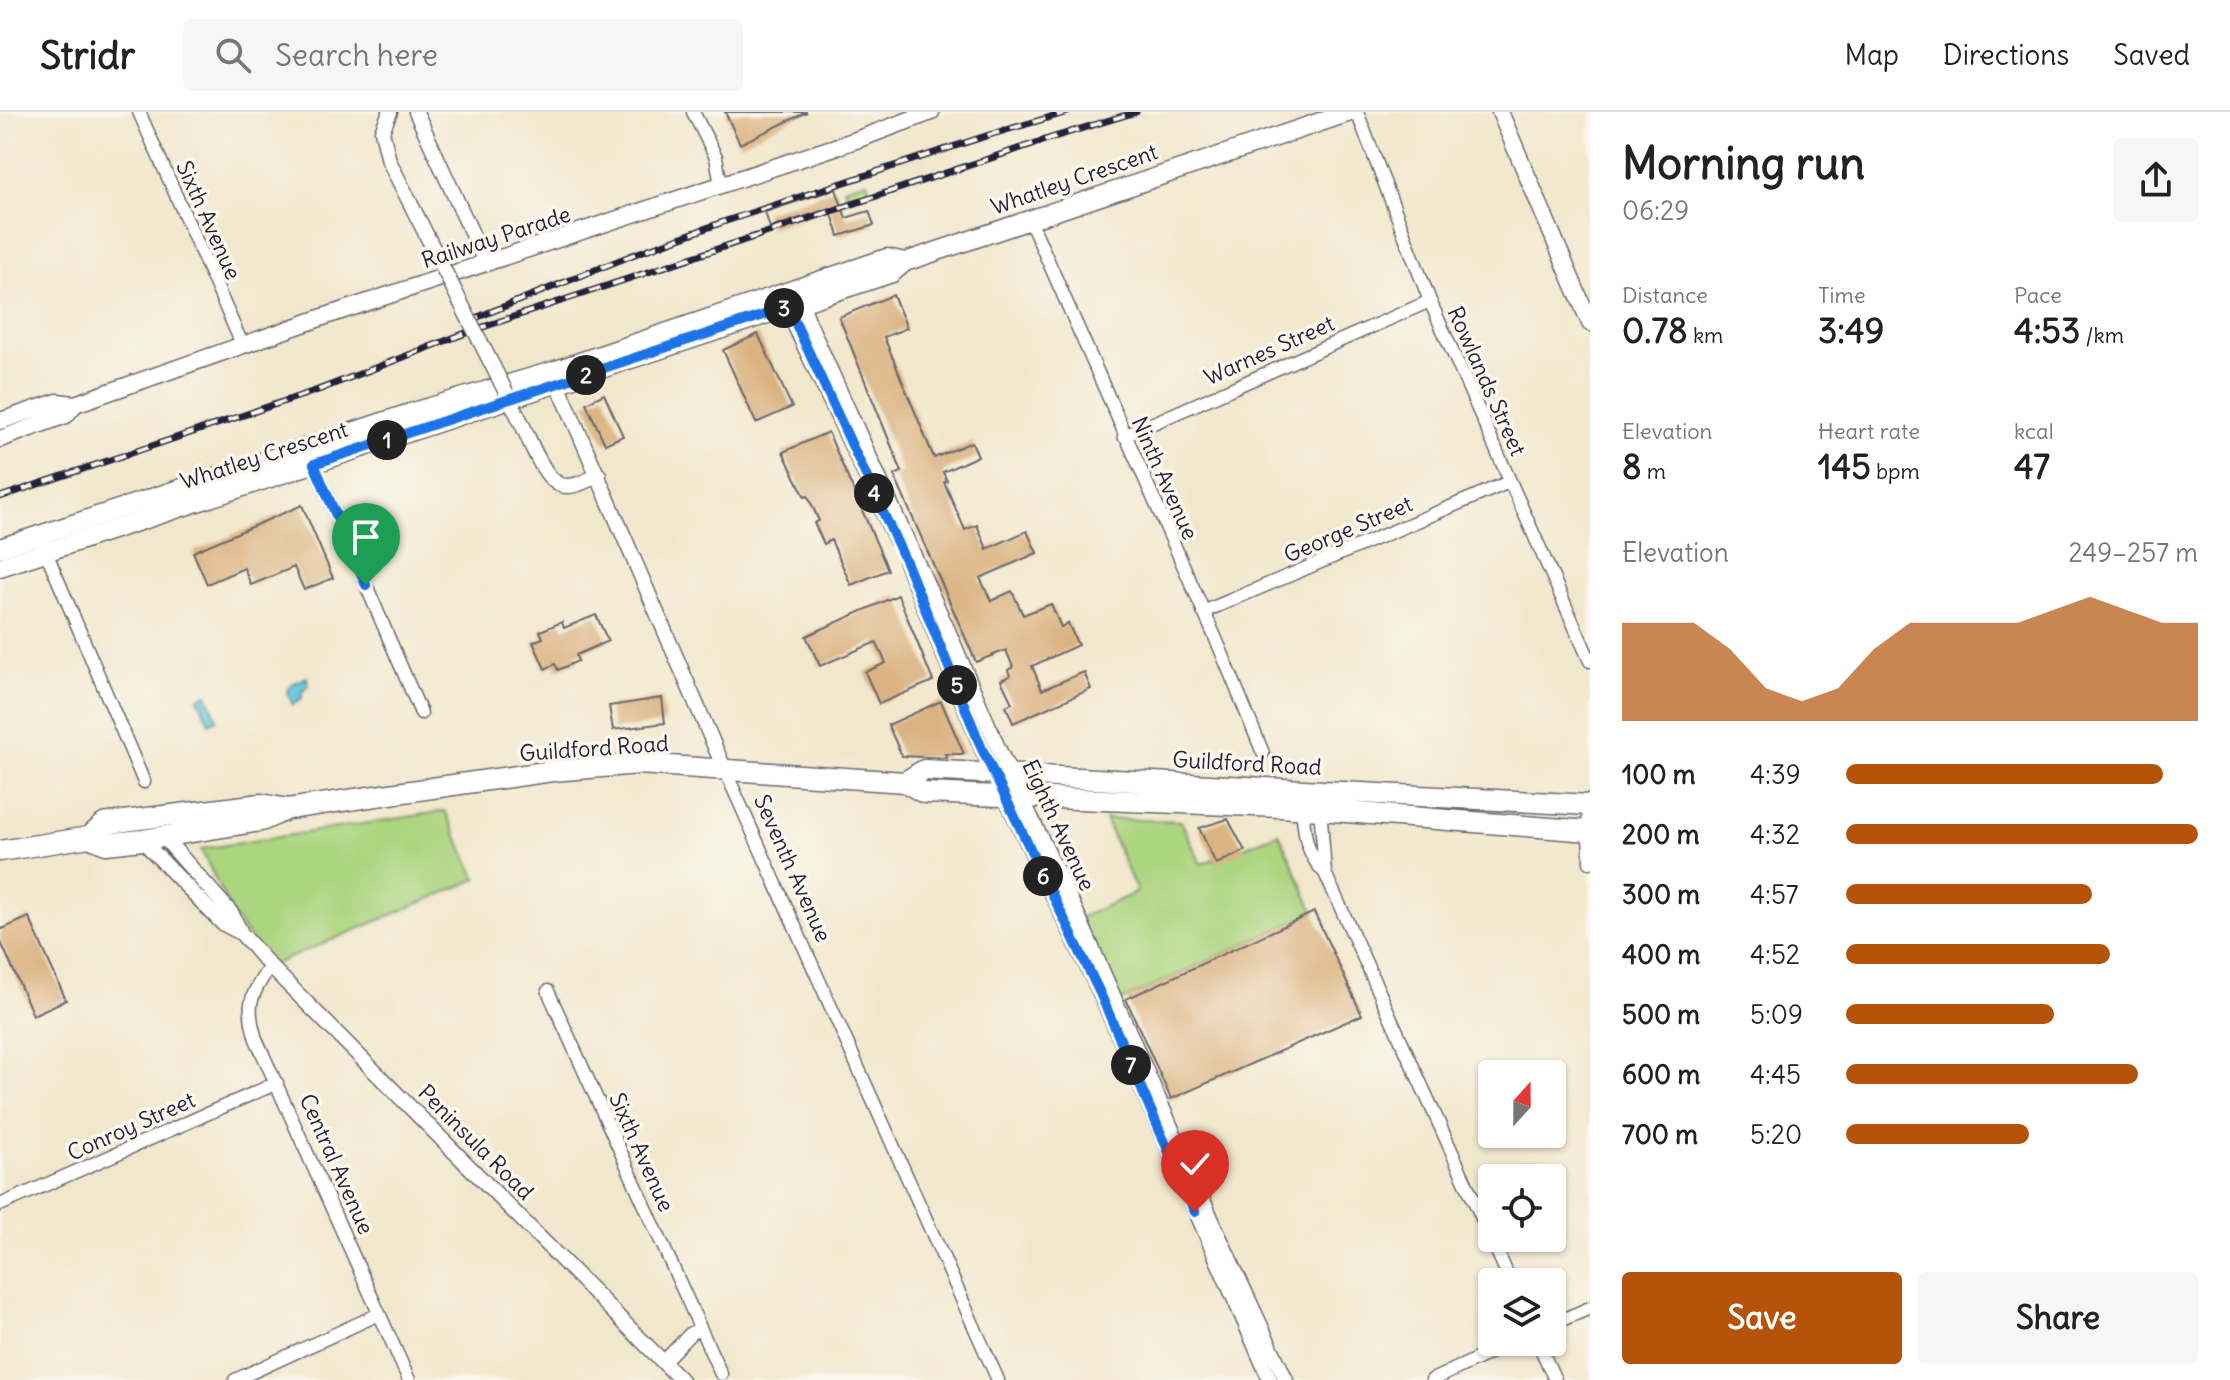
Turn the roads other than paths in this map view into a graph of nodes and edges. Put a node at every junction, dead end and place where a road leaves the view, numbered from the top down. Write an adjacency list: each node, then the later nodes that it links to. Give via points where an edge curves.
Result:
1 (139, 112): 15 (street, Sixth Avenue)
2 (390, 112): 20 (street, bridge, via 382,131 385,153 543,467 561,485)
3 (416, 112): 11 (street)
4 (693, 112): 9 (street, via 716,157)
5 (931, 112): 9 (main road, Railway Parade)
6 (1350, 112): 10 (main road, Whatley Crescent)
7 (1357, 112): 13 (street, Rowlands Street)
8 (1500, 112): 14 (main road)
9 (721, 185): 11 (main road, Railway Parade)
10 (1030, 220): 12 (main road, Whatley Crescent, via 905,262 892,273); 18 (street, Ninth Avenue)
11 (486, 264): 15 (main road, Railway Parade)
12 (792, 297): 16 (main road, Whatley Crescent); 30 (street, Eighth Avenue)
13 (1430, 301): 18 (street, Warnes Street); 21 (street, Rowlands Street)
14 (1589, 319)
15 (242, 344): 17 (main road, Railway Parade, via 75,404 66,415)
16 (556, 378): 19 (main road, Whatley Crescent); 20 (street, Seventh Avenue)
17 (1, 432)
18 (1124, 436): 25 (street, Ninth Avenue)
19 (310, 456): 22 (main road, Whatley Crescent); 27 (street)
20 (599, 475): 29 (street, Seventh Avenue)
21 (1509, 482): 25 (street, George Street); 26 (street, Rowlands Street)
22 (42, 543): 23 (main road, Whatley Crescent); 24 (main road, Whatley Crescent); 31 (street)
23 (0, 548)
24 (0, 567)
25 (1203, 612): 28 (street, Ninth Avenue)
26 (1590, 661)
27 (421, 713)
28 (1263, 753)
29 (724, 768): 32 (highway, Guildford Road); 36 (highway, Guildford Road, via 639,764 566,770); 62 (street, Seventh Avenue)
30 (1003, 775): 32 (highway, Guildford Road, via 924,770); 33 (street, Eighth Avenue); 34 (highway, Guildford Road)
31 (144, 782)
32 (905, 782): 33 (highway, Guildford Road, via 924,793)
33 (1014, 797): 34 (highway, Guildford Road); 63 (street, Eighth Avenue); 64 (street, Eighth Avenue, via 1079,918)
34 (1311, 800): 35 (highway, Guildford Road); 38 (highway, Guildford Road); 44 (street); 44 (street, via 1308,851)
35 (1589, 805): 38 (street)
36 (288, 809): 37 (highway, Guildford Road, via 261,804); 40 (highway, Guildford Road, via 261,821)
37 (131, 820): 39 (highway, Guildford Road, via 104,824); 40 (street, Peninsula Road)
38 (1589, 830): 43 (street)
39 (89, 837): 41 (highway, Guildford Road, via 106,844); 42 (highway, Guildford Road)
40 (164, 837): 41 (highway, Guildford Road); 45 (street, Peninsula Road, via 232,914)
41 (142, 840): 45 (street, Peninsula Road, via 222,923)
42 (0, 851)
43 (1590, 862)
44 (1325, 873): 50 (street)
45 (241, 933): 46 (street, Peninsula Road)
46 (270, 966): 48 (street, Central Avenue, via 251,995 250,1018); 57 (street, Peninsula Road)
47 (548, 991): 54 (street, Sixth Avenue)
48 (277, 1083): 49 (street, Conroy Street); 52 (street, Central Avenue)
49 (0, 1205)
50 (1505, 1268)
51 (1590, 1308): 53 (street)
52 (379, 1314): 59 (street); 60 (street, Central Avenue)
53 (1566, 1318)
54 (700, 1329): 57 (street); 58 (street, Sixth Avenue)
55 (1483, 1356): 65 (street)
56 (1544, 1356): 66 (street)
57 (663, 1362): 61 (street, Peninsula Road)
58 (721, 1374)
59 (235, 1380)
60 (409, 1380)
61 (681, 1380)
62 (998, 1380)
63 (1270, 1380)
64 (1286, 1380)
65 (1432, 1380)
66 (1555, 1380)

